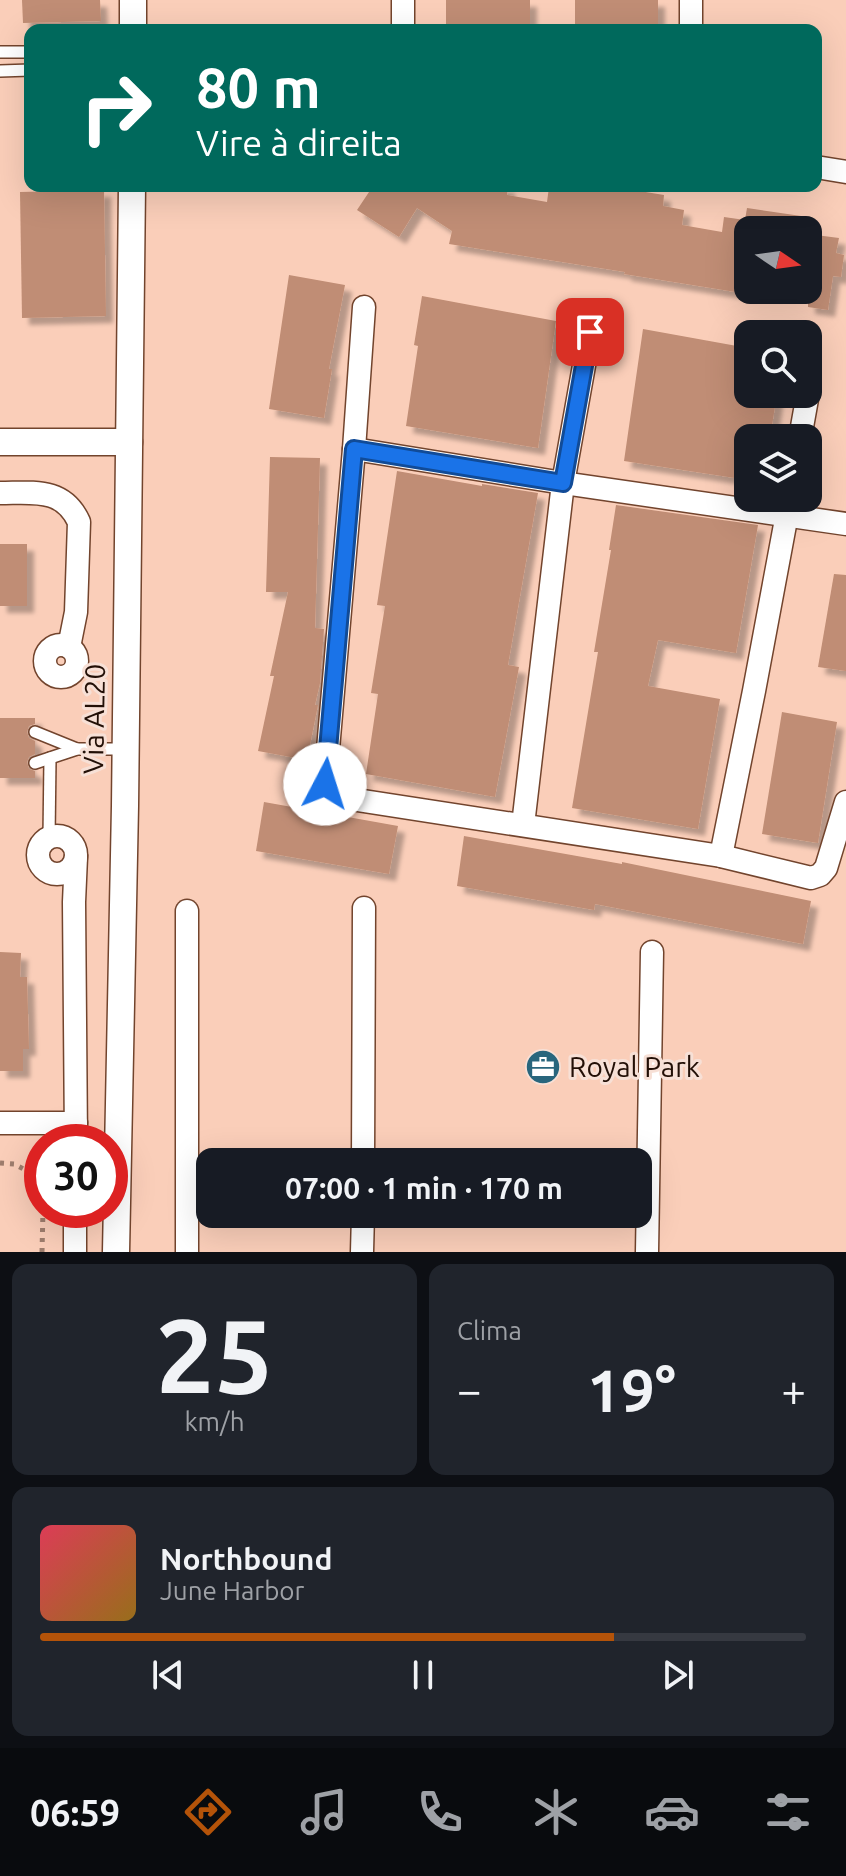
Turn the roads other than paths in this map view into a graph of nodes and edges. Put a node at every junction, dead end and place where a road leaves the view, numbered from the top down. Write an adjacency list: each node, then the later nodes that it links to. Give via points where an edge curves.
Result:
1 (133, 0): 4 (street)
2 (403, 0): 5 (street)
3 (691, 0): 6 (street)
4 (133, 24)
5 (403, 24)
6 (691, 24)
7 (0, 52): 8 (lane)
8 (24, 52)
9 (24, 70): 10 (lane)
10 (0, 71)
11 (822, 168): 12 (street)
12 (846, 172)
13 (132, 192): 17 (street, Via AL20)
14 (364, 307): 18 (street)
15 (590, 332): 19 (street)
16 (0, 442): 17 (street)
17 (129, 442): 28 (street, Via AL20)
18 (354, 449): 19 (street); 32 (street, via 325,784 331,794 344,798)
19 (563, 483): 21 (street); 32 (street)
20 (0, 493): 25 (street, via 57,497 67,502 79,522 76,612)
21 (734, 501)
22 (787, 512): 34 (street)
23 (805, 512): 24 (street)
24 (846, 524)
25 (69, 647)
26 (35, 732): 27 (lane)
27 (77, 749): 28 (lane); 29 (lane)
28 (126, 749): 48 (street, Via AL20)
29 (50, 758): 30 (lane); 33 (lane)
30 (35, 763)
31 (846, 802): 34 (street, via 820,875 811,878)
32 (523, 825): 34 (street)
33 (49, 838): 35 (street, via 68,840); 36 (street, via 39,847 38,859 44,871)
34 (721, 856)
35 (76, 857): 36 (street, via 71,868); 37 (street)
36 (57, 874): 37 (street)
37 (74, 902): 42 (street)
38 (364, 908): 44 (street)
39 (187, 911): 49 (street)
40 (652, 952): 51 (street)
41 (0, 1123): 43 (street)
42 (76, 1124)
43 (24, 1126)
44 (363, 1148)
45 (75, 1228): 47 (street)
46 (363, 1228): 50 (street)
47 (75, 1252)
48 (116, 1252)
49 (187, 1252)
50 (362, 1252)
51 (647, 1252)

